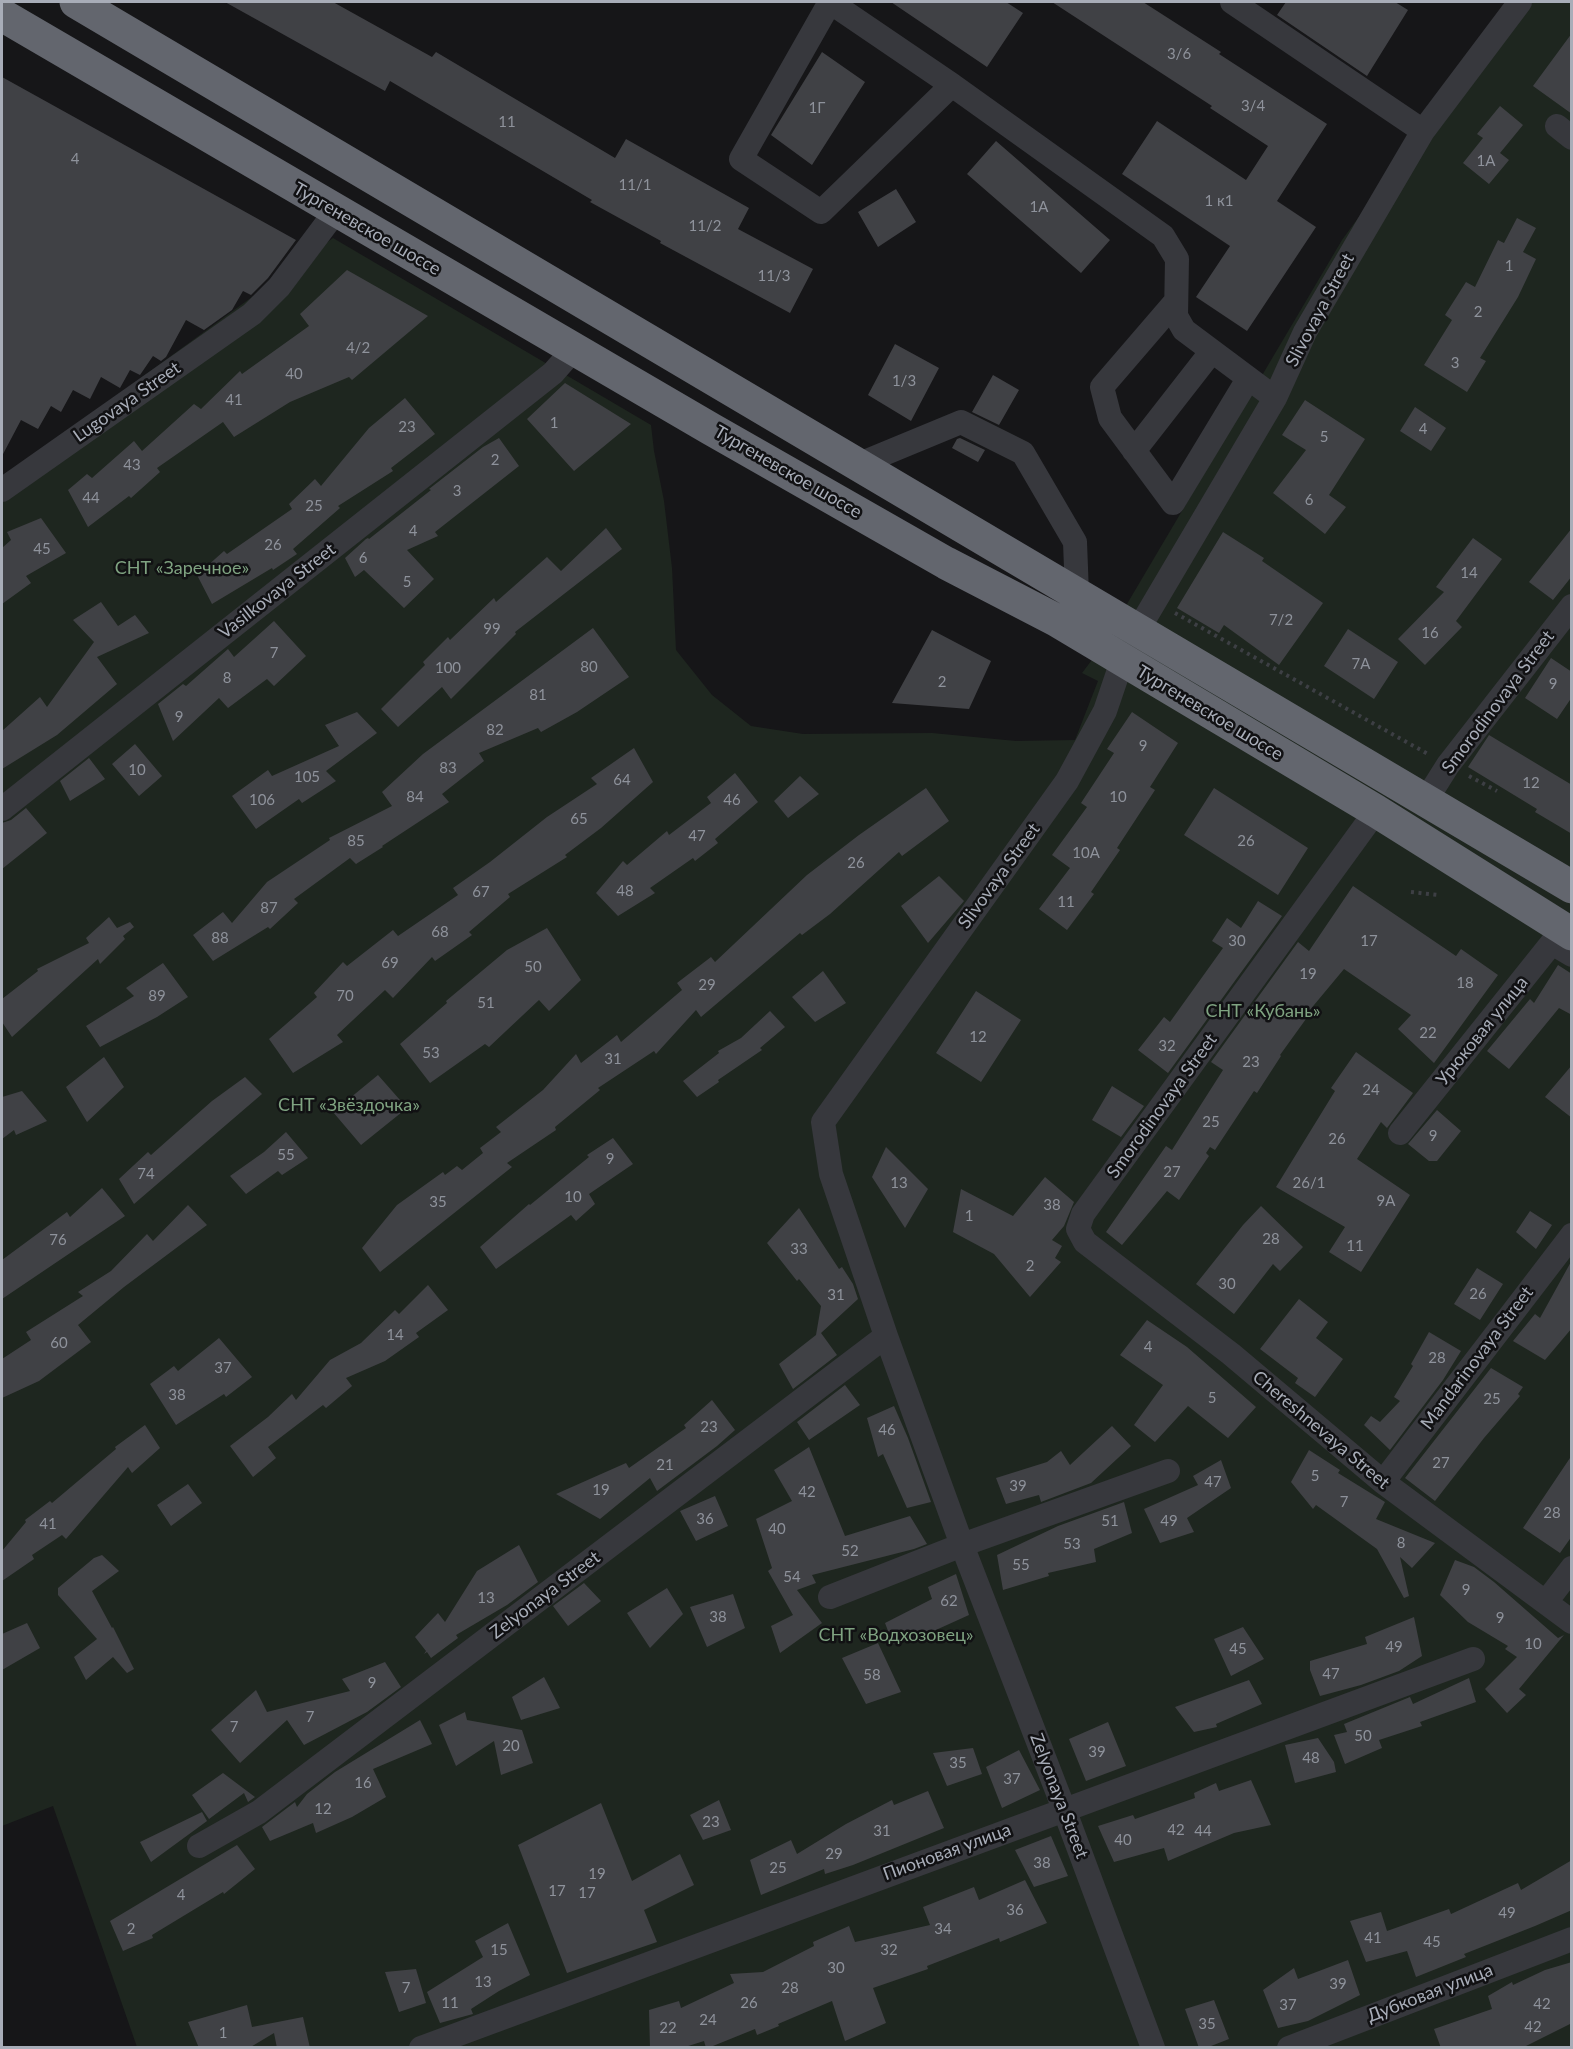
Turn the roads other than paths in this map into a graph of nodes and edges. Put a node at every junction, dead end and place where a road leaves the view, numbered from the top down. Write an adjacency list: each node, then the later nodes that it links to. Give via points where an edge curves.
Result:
1 (76, 2): 14 (highway, Тургеневское шоссе)
2 (1232, 2): 6 (street)
3 (1520, 2): 6 (street, Slivovaya Street)
4 (2, 15): 7 (highway, Тургеневское шоссе)
5 (952, 85): 5 (street, via 821,212 741,159 830,2); 8 (street, via 1163,236 1177,259)
6 (1423, 131): 12 (street, Slivovaya Street, via 1305,332)
7 (336, 211): 9 (highway, Тургеневское шоссе); 15 (street, Lugovaya Street, via 279,287 252,314)
8 (1176, 301): 10 (street, via 1176,316 1184,330); 13 (street, via 1102,387 1110,418)
9 (574, 349): 19 (highway, Тургеневское шоссе); 21 (street, Vasilkovaya Street, via 553,373)
10 (1212, 351): 11 (street); 13 (street)
11 (1248, 379): 12 (street); 13 (street, via 1173,503)
12 (1275, 398): 18 (street, Slivovaya Street)
13 (1134, 451)
14 (857, 465): 16 (highway, Тургеневское шоссе); 16 (street, via 961,422 1023,453 1075,542)
15 (2, 490)
16 (1077, 594): 18 (highway, Тургеневское шоссе)
17 (1572, 606): 20 (street, Smorodinovaya Street, via 1448,765)
18 (1138, 630): 20 (highway, Тургеневское шоссе)
19 (1122, 661): 22 (highway, Тургеневское шоссе); 25 (street, Slivovaya Street, via 1105,711 1067,781)
20 (1426, 800): 23 (highway, Тургеневское шоссе)
21 (2, 809)
22 (1376, 811): 24 (highway, Тургеневское шоссе); 27 (street, Smorodinovaya Street, via 1083,1214)
23 (1572, 887)
24 (1564, 940): 26 (street, Урюковая улица)
25 (823, 1122): 29 (street, Zelyonaya Street, via 831,1174)
26 (1400, 1132)
27 (1078, 1229): 31 (street, Chereshnevaya Street, via 1085,1242 1231,1354)
28 (1572, 1234): 31 (street, Mandarinovaya Street)
29 (886, 1336): 32 (street, Zelyonaya Street); 39 (street, Zelyonaya Street, via 259,1812)
30 (1168, 1471): 32 (street)
31 (1383, 1482): 35 (street, Chereshnevaya Street)
32 (962, 1545): 34 (street); 38 (street, Zelyonaya Street)
33 (1572, 1568): 35 (street)
34 (830, 1597)
35 (1546, 1602): 36 (street, Chereshnevaya Street)
36 (1572, 1622)
37 (1473, 1659): 38 (street, Пионовая улица)
38 (1064, 1809): 41 (street, Пионовая улица); 42 (street, Zelyonaya Street)
39 (199, 1846)
40 (1572, 1939): 43 (street, Дубковая улица)
41 (421, 2048)
42 (1152, 2048)
43 (1289, 2048)

